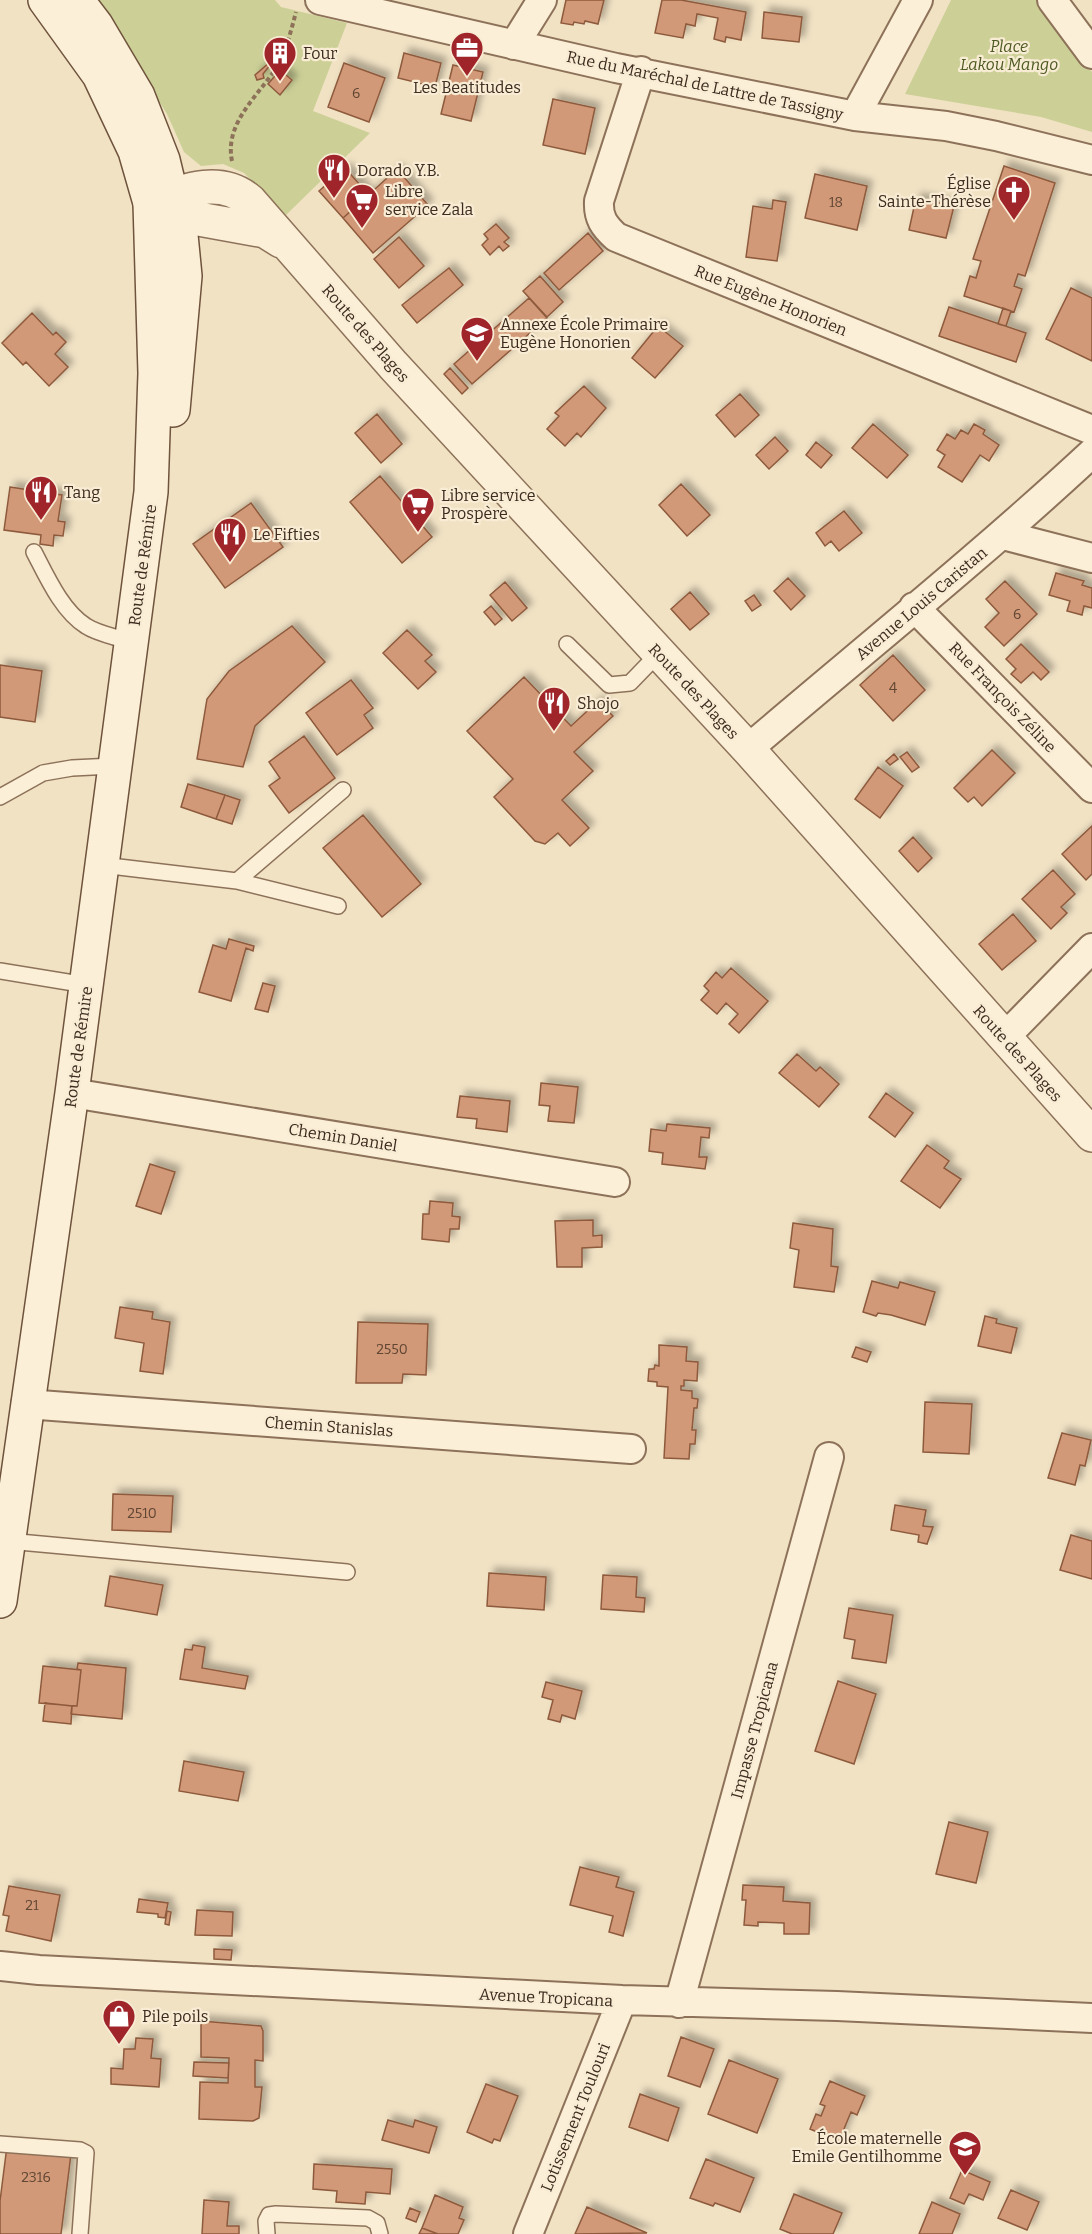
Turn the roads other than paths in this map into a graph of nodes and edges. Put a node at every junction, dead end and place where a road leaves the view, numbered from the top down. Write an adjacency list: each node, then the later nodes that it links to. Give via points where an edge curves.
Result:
1 (45, 0): 12 (main road, Route de Rémire, via 99,75)
2 (77, 0): 12 (main road, Route de Rémire, via 138,96 163,160)
3 (542, 0): 7 (street)
4 (918, 0): 10 (street)
5 (1052, 0): 8 (street)
6 (309, 5): 7 (street, Rue du Maréchal de Lattre de Tassigny)
7 (514, 45): 9 (street, Rue du Maréchal de Lattre de Tassigny)
8 (1092, 54)
9 (641, 72): 10 (street, Rue du Maréchal de Lattre de Tassigny); 16 (street, Rue Eugène Honorien, via 599,201 603,225 616,237)
10 (855, 116): 11 (street, Rue du Maréchal de Lattre de Tassigny, via 946,126)
11 (1092, 160)
12 (160, 199): 13 (main road, Route des Plages, via 193,218); 14 (main road, Route des Plages, via 193,188 239,192); 15 (main road, Route de Rémire, via 181,235); 18 (main road, Route de Rémire)
13 (230, 223): 14 (main road, Route des Plages, via 266,231); 15 (main road, via 210,230 196,242)
14 (294, 250): 25 (main road, Route des Plages, via 393,365)
15 (185, 276): 18 (main road, Route de Rémire, via 170,439)
16 (1092, 430)
17 (1092, 453): 19 (street, Avenue Louis Caristan)
18 (151, 492): 23 (main road, Route de Rémire)
19 (1003, 536): 21 (street); 22 (street, Avenue Louis Caristan)
20 (34, 552): 23 (lane, via 51,585 76,618 87,627)
21 (1092, 558)
22 (914, 607): 26 (street, Avenue Louis Caristan); 28 (street, Rue François Zéline)
23 (131, 642): 27 (main road, Route de Rémire)
24 (567, 644): 25 (lane, via 609,685 630,683)
25 (659, 653): 26 (main road, Route des Plages)
26 (748, 749): 37 (main road, Route des Plages)
27 (114, 766): 30 (lane, via 43,774); 31 (main road, Route de Rémire)
28 (1092, 788)
29 (342, 790): 32 (lane)
30 (0, 797)
31 (102, 865): 32 (lane); 36 (main road, Route de Rémire)
32 (237, 881): 33 (lane)
33 (338, 906)
34 (1092, 948): 37 (street)
35 (0, 971): 36 (lane)
36 (86, 985): 38 (main road, Route de Rémire)
37 (1004, 1038): 39 (main road, Route des Plages)
38 (72, 1093): 40 (street, Chemin Daniel); 41 (main road, Route de Rémire)
39 (1092, 1135)
40 (615, 1182)
41 (26, 1404): 42 (street, Chemin Stanislas); 44 (main road, Route de Rémire)
42 (631, 1449)
43 (829, 1457): 49 (street, Impasse Tropicana)
44 (8, 1541): 45 (lane); 46 (main road, Route de Rémire)
45 (347, 1572)
46 (0, 1601)
47 (0, 1966): 48 (street, Avenue Tropicana)
48 (622, 2001): 49 (street, Avenue Tropicana); 55 (street, Lotissement Toulouri)
49 (679, 2002): 50 (street, Avenue Tropicana)
50 (1092, 2018)
51 (0, 2144): 52 (lane, via 86,2153)
52 (80, 2234)
53 (267, 2234): 54 (lane, via 266,2221 269,2215 276,2214 368,2217 376,2223)
54 (380, 2234)
55 (528, 2234)

